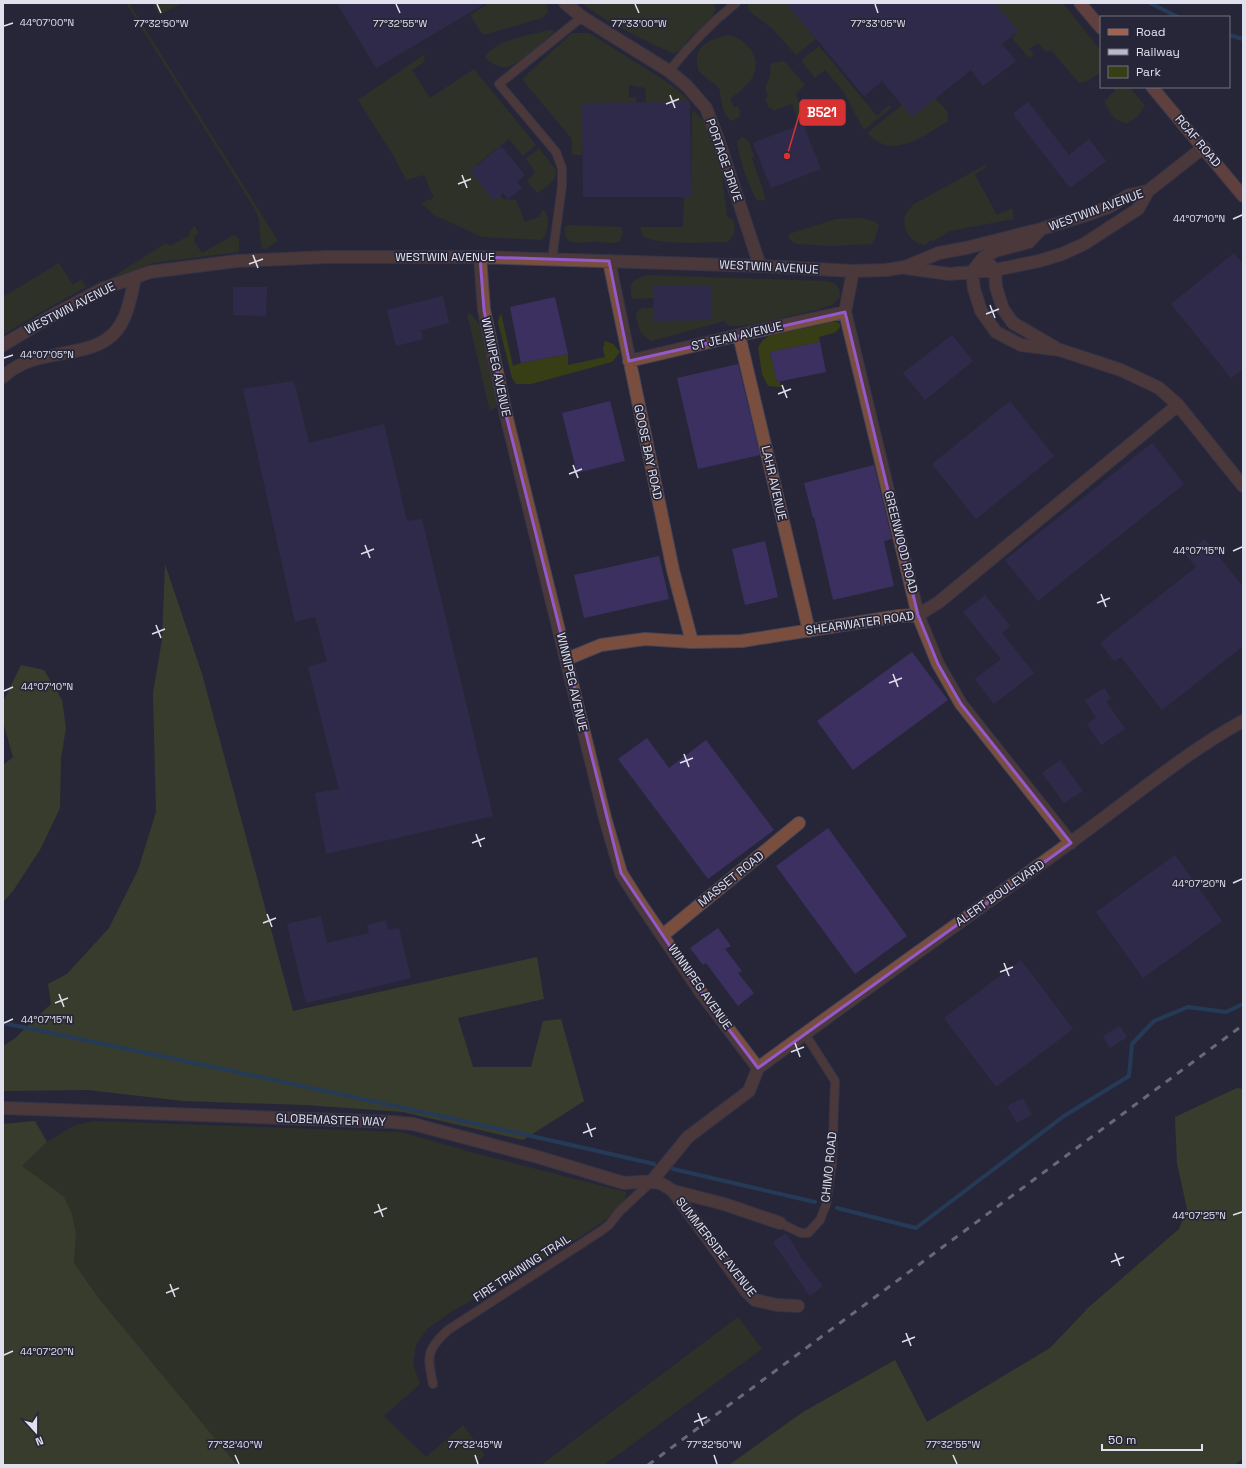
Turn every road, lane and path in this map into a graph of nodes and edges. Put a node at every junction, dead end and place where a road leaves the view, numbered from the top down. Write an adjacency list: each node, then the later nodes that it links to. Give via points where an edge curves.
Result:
1 (564, 3): 4 (street, PORTAGE DRIVE)
2 (736, 3): 6 (lane, via 719,17)
3 (1080, 3): 5 (main road)
4 (582, 17): 6 (street, PORTAGE DRIVE); 15 (lane, via 499,84 556,152 562,168)
5 (1100, 27)
6 (669, 71): 17 (street, PORTAGE DRIVE, via 687,86 706,108)
7 (1153, 88): 8 (main road, RCAF ROAD)
8 (1204, 147): 9 (street, WESTWIN AVENUE); 10 (main road, RCAF ROAD)
9 (1148, 191): 11 (street, WESTWIN AVENUE, via 1129,195 1109,207); 19 (street, WESTWIN AVENUE, via 1138,209 1084,244 1040,261)
10 (1243, 196)
11 (1041, 229): 12 (street, WESTWIN AVENUE); 14 (street, via 1029,242 995,251)
12 (966, 248): 14 (street); 18 (street, WESTWIN AVENUE, via 939,253)
13 (480, 257): 15 (street, WESTWIN AVENUE); 22 (street, WESTWIN AVENUE, via 237,260 150,272); 34 (street, WINNIPEG AVENUE, via 484,310 506,415)
14 (983, 258): 19 (street); 21 (street)
15 (552, 259): 16 (street, WESTWIN AVENUE)
16 (609, 261): 17 (street, WESTWIN AVENUE); 27 (street, GOOSE BAY ROAD)
17 (760, 266): 20 (street, WESTWIN AVENUE)
18 (905, 267): 20 (street, WESTWIN AVENUE); 21 (street, WESTWIN AVENUE, via 948,274)
19 (995, 270): 21 (street, WESTWIN AVENUE); 26 (street, via 996,287 1003,309 1013,323)
20 (853, 271): 23 (street, GREENWOOD ROAD)
21 (972, 272): 26 (street, via 981,311 996,332 1021,345)
22 (135, 277): 25 (street, WESTWIN AVENUE, via 102,289); 28 (street, via 124,319 116,333 102,343 83,350 33,360 11,370)
23 (845, 312): 24 (street, ST JEAN AVENUE); 31 (street, GREENWOOD ROAD)
24 (739, 335): 27 (street, ST JEAN AVENUE); 32 (street, LAHR AVENUE)
25 (3, 345)
26 (1060, 350): 29 (street, via 1121,370 1159,388)
27 (629, 361): 33 (street, GOOSE BAY ROAD, via 673,570)
28 (3, 377)
29 (1178, 405): 30 (street); 31 (street, SHEARWATER ROAD, via 939,602)
30 (1243, 486)
31 (918, 615): 32 (street, SHEARWATER ROAD); 37 (street, GREENWOOD ROAD, via 938,664 961,704)
32 (809, 630): 33 (street, SHEARWATER ROAD, via 742,641)
33 (692, 642): 34 (street, SHEARWATER ROAD, via 645,639 601,645)
34 (567, 659): 38 (street, WINNIPEG AVENUE, via 605,818 621,873)
35 (1243, 721): 37 (street, ALERT BOULEVARD, via 1214,737)
36 (799, 824): 38 (street, MASSET ROAD)
37 (1071, 843): 39 (street, ALERT BOULEVARD)
38 (663, 935): 40 (street, WINNIPEG AVENUE, via 702,994)
39 (805, 1034): 40 (street, ALERT BOULEVARD); 44 (lane, CHIMO ROAD, via 835,1081 832,1164 826,1204 820,1220 813,1229 808,1233 801,1233)
40 (758, 1068): 42 (street, via 749,1091 688,1137)
41 (3, 1108): 42 (street, GLOBEMASTER WAY, via 413,1124 624,1183)
42 (651, 1182): 43 (street, SUMMERSIDE AVENUE, via 662,1184); 46 (lane, FIRE TRAINING TRAIL, via 609,1225 448,1330 436,1341 431,1350 429,1365)
43 (673, 1191): 44 (street, CHIMO ROAD, via 724,1204); 45 (street, SUMMERSIDE AVENUE, via 755,1300)
44 (780, 1223)
45 (798, 1306)
46 (433, 1384)

